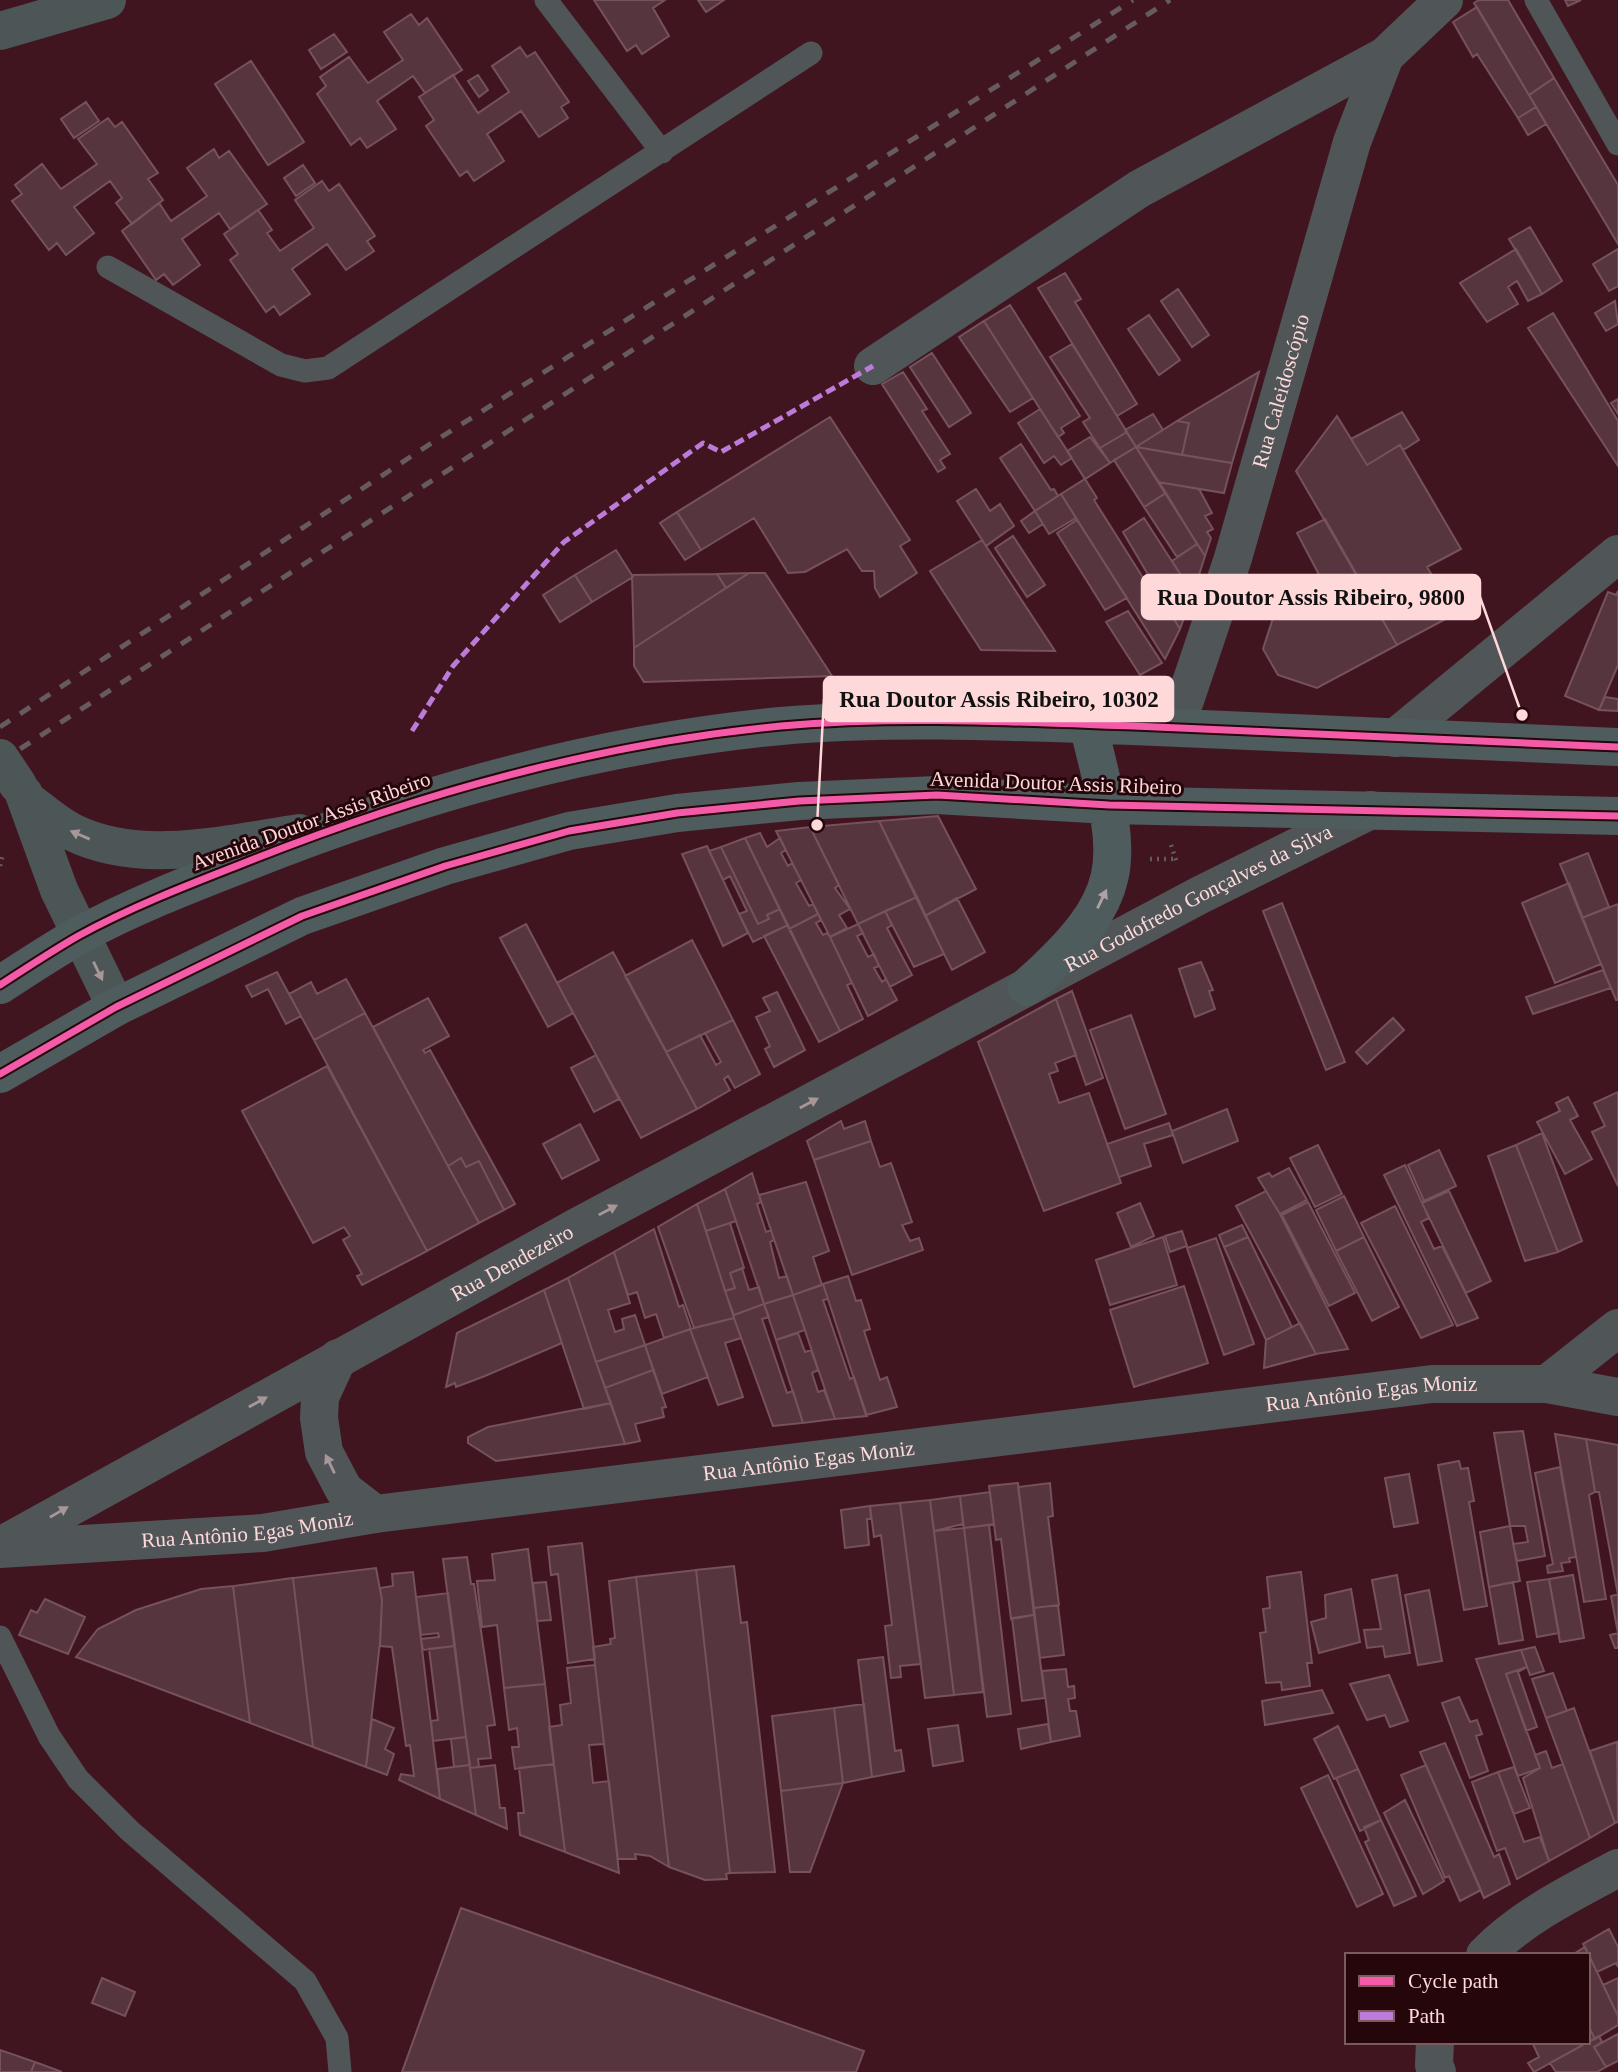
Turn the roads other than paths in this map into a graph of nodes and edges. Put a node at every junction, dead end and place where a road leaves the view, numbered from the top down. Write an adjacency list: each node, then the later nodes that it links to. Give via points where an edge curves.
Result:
1 (107, 0): 5 (main road)
2 (546, 0): 9 (lane)
3 (1444, 0): 7 (street)
4 (1536, 0): 8 (lane)
5 (0, 31)
6 (811, 53): 9 (lane)
7 (1385, 57): 11 (street, via 1139,189); 14 (street, Rua Caleidoscópio, via 1352,142 1233,558)
8 (1618, 144)
9 (663, 152): 10 (lane, via 328,368 305,371 281,365)
10 (108, 267)
11 (873, 366)
12 (1618, 554): 15 (street)
13 (1088, 724): 14 (main road, Avenida Doutor Assis Ribeiro); 18 (main road); 21 (main road, Avenida Doutor Assis Ribeiro, via 890,721 782,726 690,738 536,766)
14 (1176, 727): 15 (main road, Avenida Doutor Assis Ribeiro)
15 (1395, 738): 16 (main road, Avenida Doutor Assis Ribeiro)
16 (1618, 747)
17 (15, 781): 21 (main road, one-way to 17, via 214,845 141,849 99,842 70,831); 22 (main road)
18 (1109, 805): 19 (main road, Avenida Doutor Assis Ribeiro); 24 (main road, one-way to 18, via 1066,952 1094,916 1110,883 1114,857); 25 (main road, Avenida Doutor Assis Ribeiro, via 937,795 799,801 677,813 569,831 445,866 302,916)
19 (1371, 810): 20 (main road, Avenida Doutor Assis Ribeiro); 24 (street, Rua Godofredo Gonçalves da Silva)
20 (1618, 816)
21 (329, 829): 22 (main road, Avenida Doutor Assis Ribeiro)
22 (80, 935): 23 (main road, Avenida Doutor Assis Ribeiro); 25 (main road, one-way to 25)
23 (0, 985)
24 (1027, 987): 28 (street, Rua Dendezeiro, one-way to 24)
25 (116, 1007): 26 (main road, Avenida Doutor Assis Ribeiro)
26 (0, 1074)
27 (1618, 1328): 29 (street)
28 (338, 1358): 31 (street, one-way to 28, via 344,1490 324,1452 320,1396); 32 (street, Rua Dendezeiro, one-way to 28)
29 (1547, 1384): 30 (street, Rua Antônio Egas Moniz); 31 (street, Rua Antônio Egas Moniz, via 1432,1384)
30 (1618, 1397)
31 (375, 1514): 32 (street, Rua Antônio Egas Moniz, via 263,1533)
32 (0, 1547)
33 (0, 1637): 37 (lane, via 50,1736 78,1779 130,1831 305,1981 337,2038)
34 (1618, 1868): 35 (street, via 1559,1899 1503,1936)
35 (1487, 1953)
36 (1435, 2044): 38 (street)
37 (340, 2072)
38 (1437, 2072)

